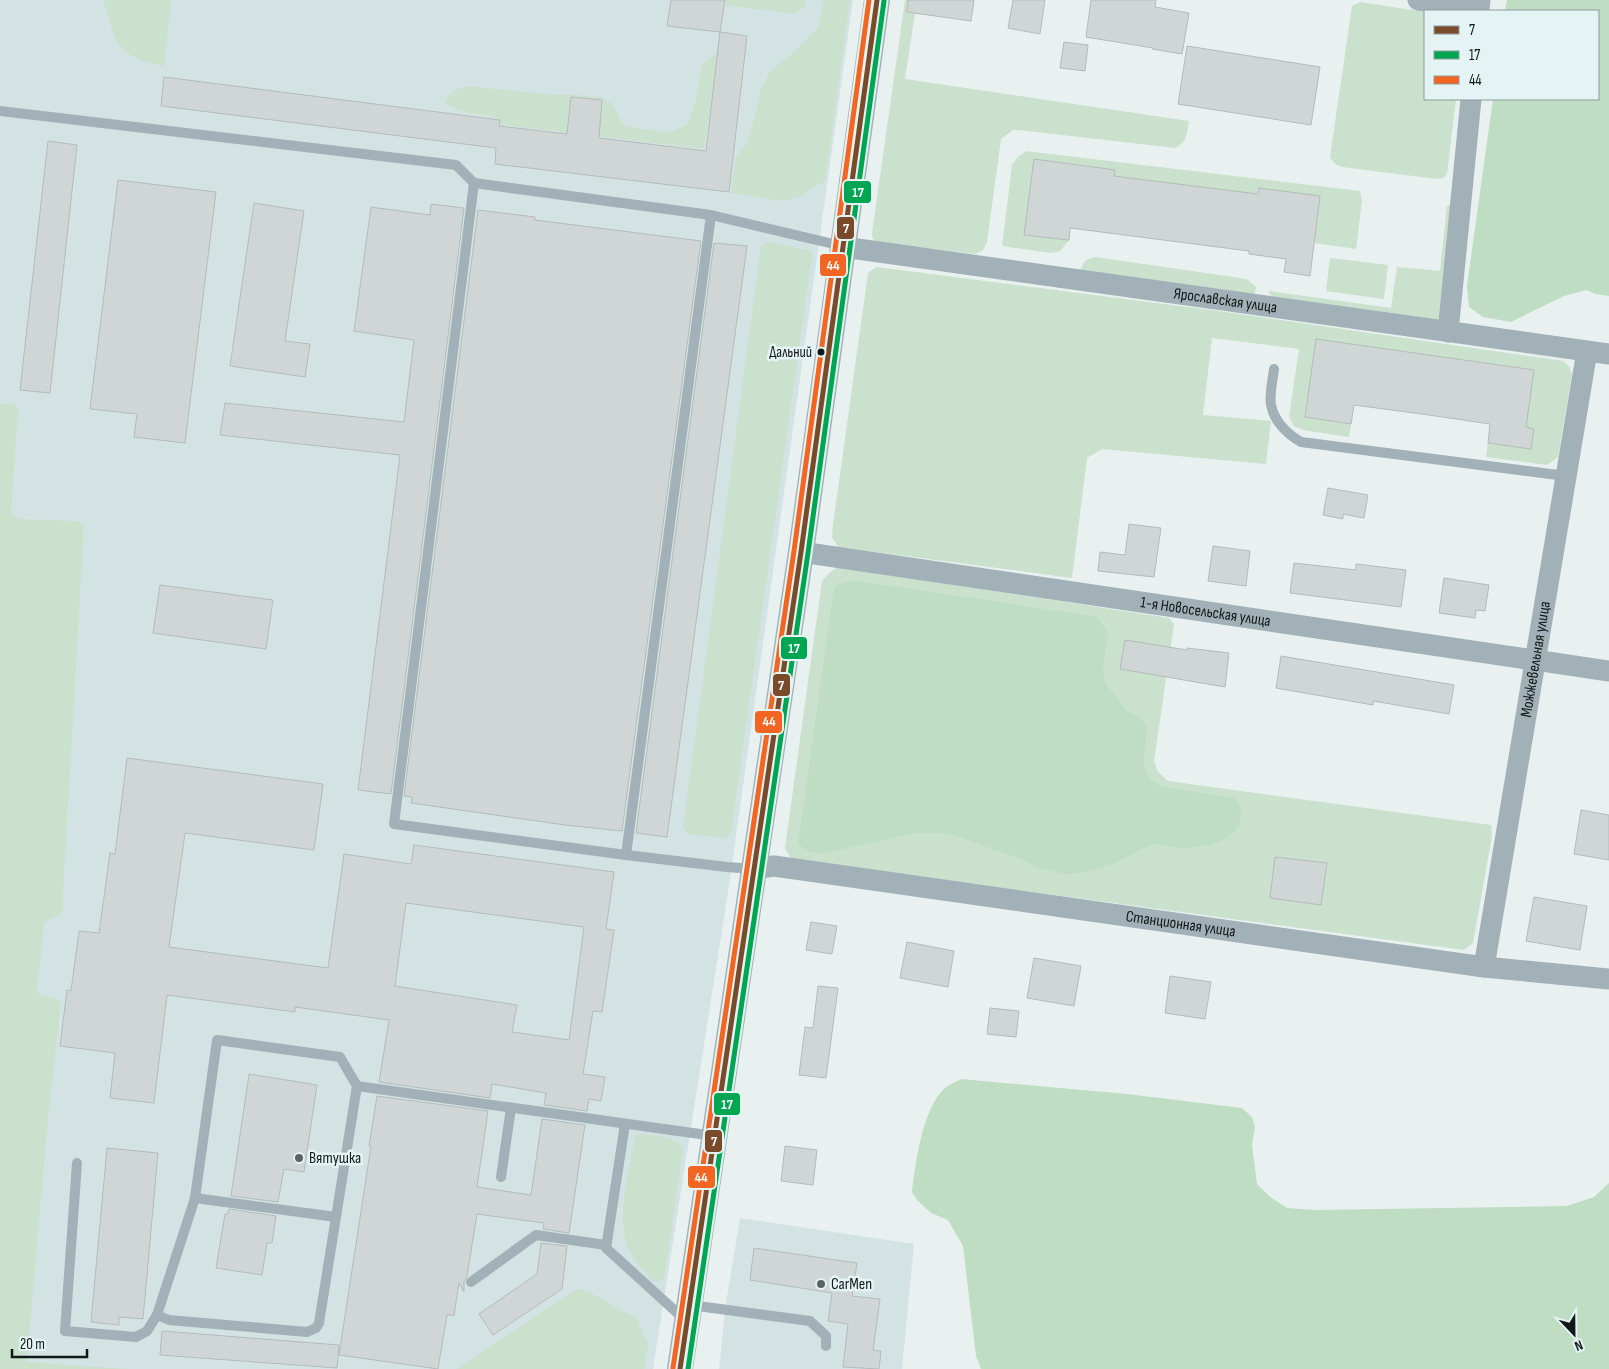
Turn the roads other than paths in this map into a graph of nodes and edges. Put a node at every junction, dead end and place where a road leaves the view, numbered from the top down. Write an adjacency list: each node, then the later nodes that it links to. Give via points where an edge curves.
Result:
1 (877, 0): 8 (street)
2 (1418, 0): 3 (street)
3 (1479, 7)
4 (1471, 100): 9 (street)
5 (0, 111): 6 (lane, via 456,165)
6 (474, 183): 7 (lane); 17 (lane, via 394,824)
7 (712, 215): 8 (lane); 17 (lane)
8 (843, 247): 9 (street, Ярославская улица); 14 (street)
9 (1448, 332): 10 (street, Ярославская улица)
10 (1587, 351): 11 (street, Ярославская улица); 13 (street, Можжевельная улица)
11 (1609, 354)
12 (1274, 369): 13 (lane, via 1270,404 1278,421 1301,442)
13 (1566, 476): 15 (street, Можжевельная улица)
14 (801, 552): 15 (street, 1-я Новосельская улица); 18 (street)
15 (1535, 660): 16 (street, 1-я Новосельская улица); 19 (street, Можжевельная улица)
16 (1609, 671)
17 (626, 855): 18 (lane)
18 (754, 869): 19 (street, Станционная улица, via 774,866); 24 (street)
19 (1484, 967): 20 (street, Станционная улица)
20 (1609, 980)
21 (357, 1086): 22 (lane); 27 (lane, via 340,1056 217,1040); 28 (lane)
22 (511, 1108): 23 (lane); 26 (lane)
23 (625, 1124): 24 (lane); 29 (lane)
24 (715, 1136): 31 (street)
25 (77, 1163): 32 (lane, via 65,1331 136,1337 147,1331)
26 (501, 1177)
27 (195, 1198): 28 (lane); 32 (lane)
28 (336, 1217): 32 (lane, via 320,1323 316,1328 307,1332 169,1320)
29 (606, 1245): 30 (lane, via 536,1235); 31 (lane)
30 (471, 1282)
31 (689, 1314): 33 (lane, via 810,1322 826,1336); 34 (street)
32 (158, 1315)
33 (826, 1346)
34 (680, 1369)

